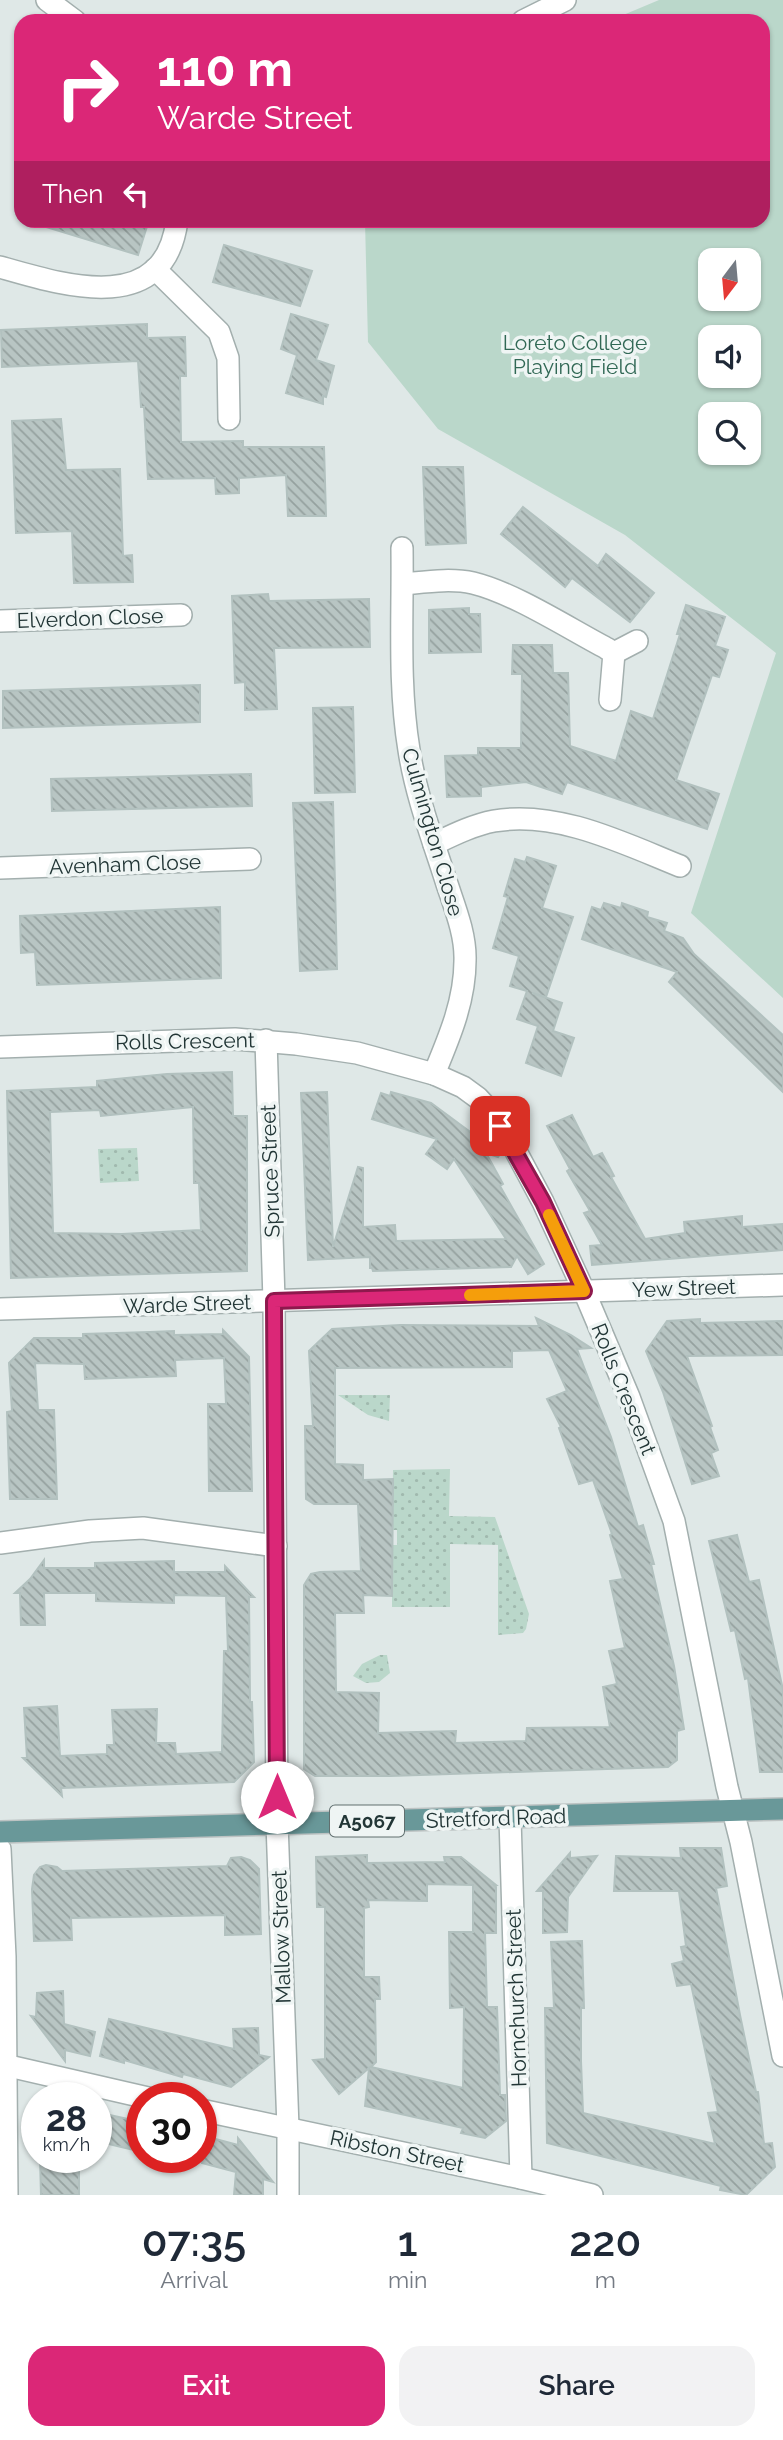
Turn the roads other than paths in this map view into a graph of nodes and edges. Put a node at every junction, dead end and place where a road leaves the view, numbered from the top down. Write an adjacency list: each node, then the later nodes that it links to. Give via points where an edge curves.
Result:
1 (47, 0): 3 (street)
2 (565, 0): 4 (street)
3 (66, 14)
4 (537, 14)
5 (175, 228): 7 (street, via 170,249)
6 (0, 267): 7 (street, via 89,289 133,283)
7 (155, 269): 8 (street, via 219,332 228,358)
8 (229, 419)
9 (402, 548): 10 (street, Culmington Close)
10 (402, 584): 14 (street, via 473,583); 16 (street, Culmington Close, via 404,714 414,777)
11 (181, 615): 12 (street, Elverdon Close)
12 (0, 621)
13 (637, 641): 14 (street)
14 (614, 653): 15 (street)
15 (610, 700)
16 (434, 844): 18 (street, via 491,821 529,819 555,822 641,861); 22 (street, Culmington Close, via 465,959 457,1013)
17 (250, 859): 19 (street, Avenham Close)
18 (680, 866)
19 (0, 869)
20 (266, 1040): 21 (street, Rolls Crescent); 22 (street, Rolls Crescent, via 357,1053); 25 (street, Spruce Street)
21 (0, 1047)
22 (434, 1074): 24 (street, Rolls Crescent, via 463,1087 490,1111 543,1202)
23 (783, 1285): 24 (street, Yew Street)
24 (584, 1291): 25 (street, Warde Street); 30 (street, Rolls Crescent, via 674,1521)
25 (274, 1301): 26 (street, Warde Street); 28 (street, Mallow Street)
26 (0, 1309)
27 (0, 1542): 28 (street, via 143,1528)
28 (276, 1546): 32 (street, Mallow Street)
29 (783, 1809): 30 (main road, Stretford Road / A5067)
30 (733, 1811): 31 (main road, Stretford Road / A5067); 35 (street, Rolls Crescent)
31 (510, 1818): 32 (main road, Stretford Road / A5067); 40 (street, Hornchurch Street)
32 (277, 1823): 33 (main road, Stretford Road / A5067); 39 (street, Mallow Street)
33 (0, 1832)
34 (0, 1849): 36 (street, via 5,1957)
35 (783, 2056)
36 (2, 2064): 37 (street); 41 (street)
37 (126, 2093)
38 (217, 2113): 39 (street, Ribston Street)
39 (288, 2128): 40 (street, Ribston Street); 42 (street, Mallow Street)
40 (521, 2178): 43 (street, Ribston Street)
41 (7, 2195)
42 (288, 2195)
43 (592, 2195)

